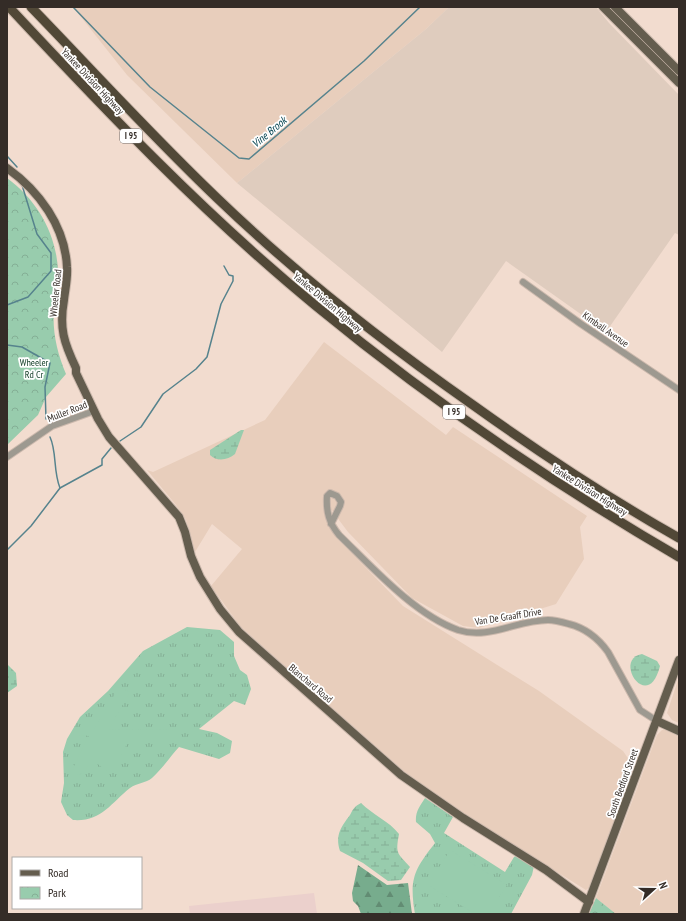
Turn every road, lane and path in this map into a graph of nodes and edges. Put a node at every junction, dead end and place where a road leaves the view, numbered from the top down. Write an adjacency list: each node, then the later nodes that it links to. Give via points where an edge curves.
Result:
1 (10, 7): 6 (highway, Yankee Division Highway / I 95)
2 (30, 7): 15 (highway, Yankee Division Highway / I 95, via 217,199 353,316 539,452 597,490)
3 (603, 7): 8 (main road)
4 (615, 7): 7 (main road)
5 (7, 9): 6 (highway)
6 (22, 21): 16 (highway, Yankee Division Highway / I 95, via 98,103 194,198 326,315 403,375 514,454 564,488)
7 (679, 71)
8 (679, 83)
9 (7, 168): 12 (main road, Wheeler Road, via 38,195 52,216 60,235 68,268 62,318 63,337)
10 (523, 282): 11 (street, Kimball Avenue)
11 (679, 390)
12 (94, 411): 13 (street, Muller Road, via 52,426); 20 (main road, Blanchard Road, via 119,450 179,517 200,577 236,629 400,774 463,818 546,870)
13 (7, 457)
14 (331, 524): 18 (street, Van De Graaff Drive, via 339,535 403,596 454,628 483,633 547,620 572,625 587,632 608,652 642,712)
15 (679, 538)
16 (679, 557)
17 (679, 660): 18 (main road, South Bedford Street)
18 (657, 721): 19 (main road); 20 (main road, South Bedford Street)
19 (679, 731)
20 (589, 902): 21 (main road, South Bedford Street)
21 (584, 914)

